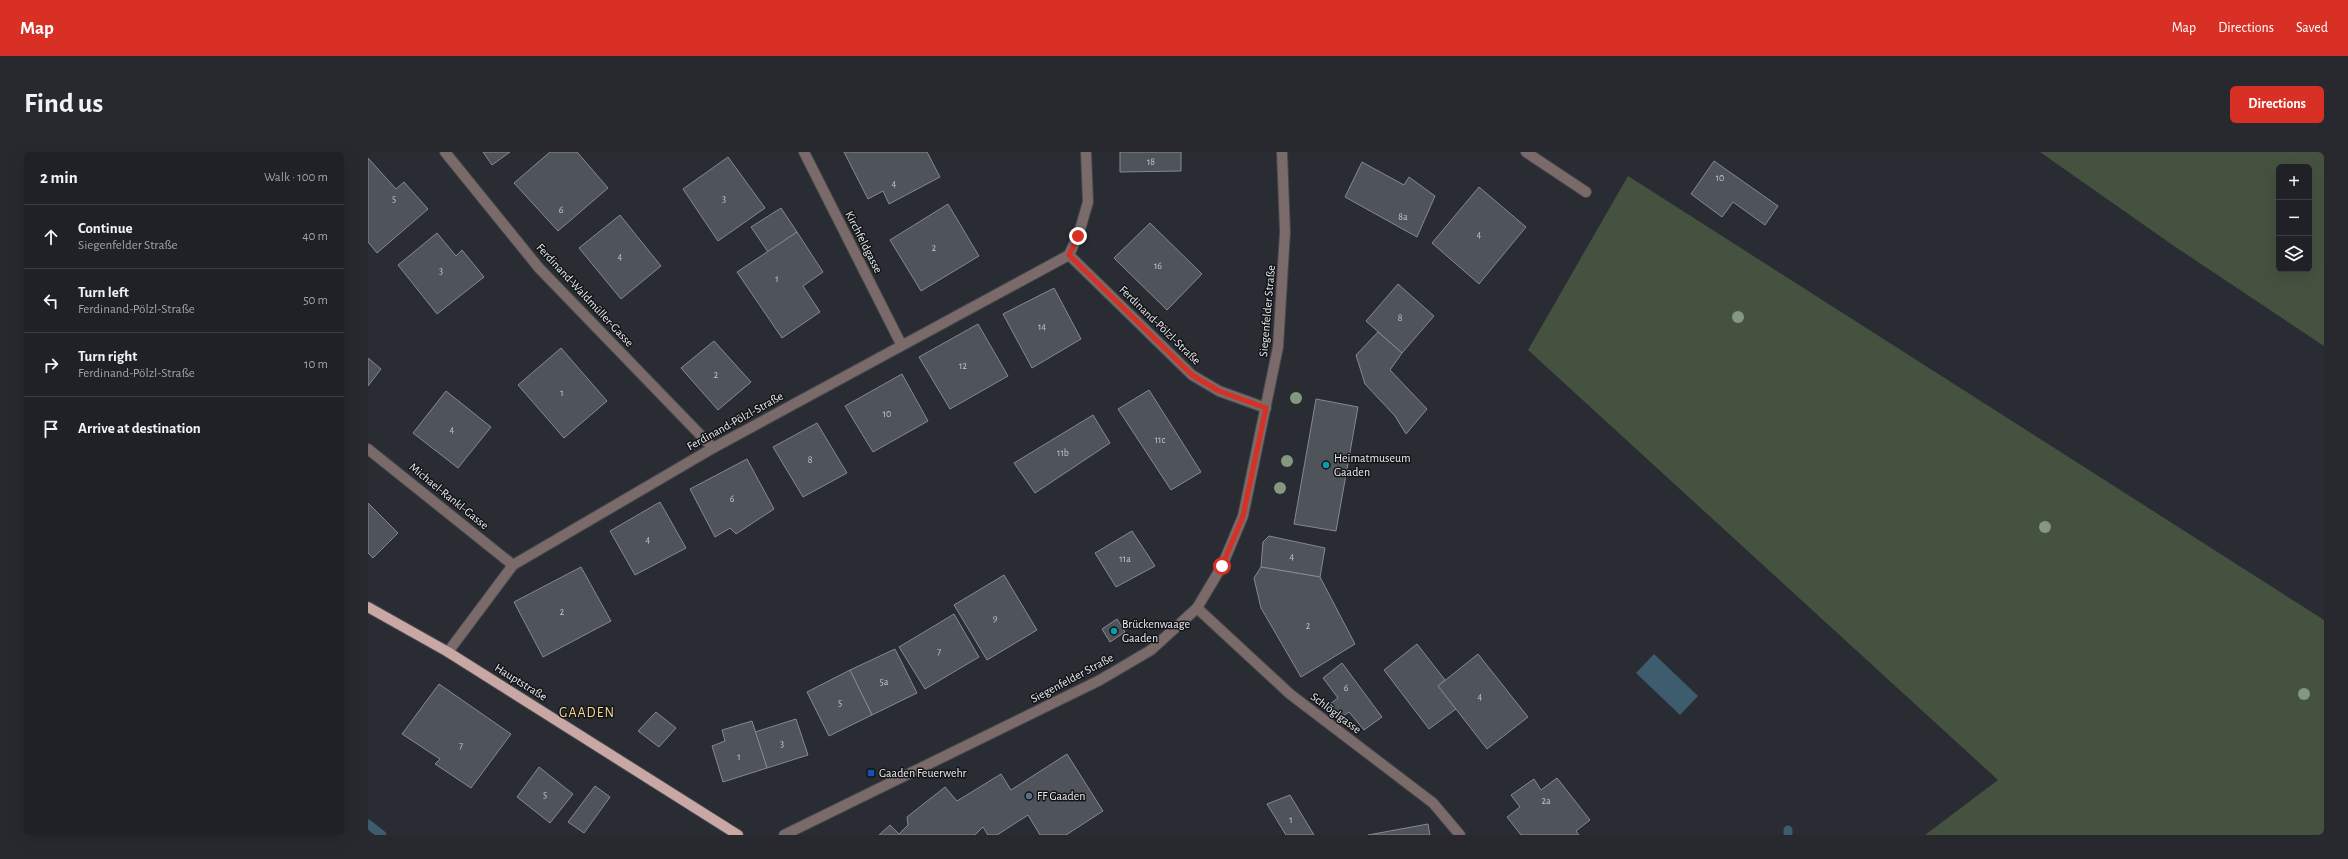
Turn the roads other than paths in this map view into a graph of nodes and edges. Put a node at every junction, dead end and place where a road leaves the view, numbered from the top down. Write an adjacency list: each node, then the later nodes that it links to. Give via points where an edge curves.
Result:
1 (445, 152): 11 (street, Ferdinand-Waldmüller-Gasse, via 539,268)
2 (804, 152): 8 (street, Kirchfeldgasse)
3 (1086, 152): 7 (street, via 1088,202)
4 (1282, 152): 9 (street, Siegenfelder Straße, via 1285,232 1281,301 1278,347)
5 (1526, 152): 6 (street)
6 (1586, 192)
7 (1069, 255): 8 (street, Ferdinand-Pölzl-Straße); 9 (street, Ferdinand-Pölzl-Straße, via 1192,375 1219,391)
8 (901, 344): 11 (street, Ferdinand-Pölzl-Straße)
9 (1266, 408): 14 (street, Siegenfelder Straße, via 1243,516 1222,566)
10 (368, 448): 12 (street, Michael-Rankl-Gasse)
11 (713, 448): 12 (street, Ferdinand-Pölzl-Straße)
12 (513, 565): 15 (street, Ferdinand-Pölzl-Straße)
13 (368, 607): 15 (main road, Hauptstraße)
14 (1197, 608): 17 (street, Siegenfelder Straße, via 1151,650 1100,680); 18 (street, Schlöglgasse, via 1290,694 1433,803)
15 (448, 652): 16 (main road, Hauptstraße)
16 (738, 835)
17 (784, 835)
18 (1460, 835)

